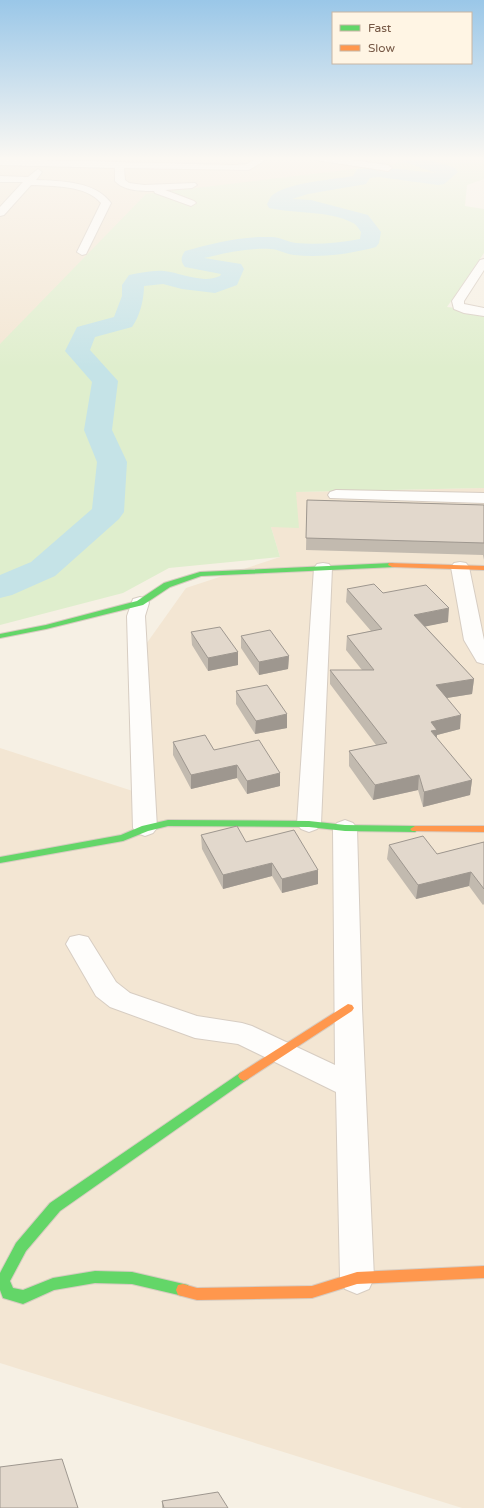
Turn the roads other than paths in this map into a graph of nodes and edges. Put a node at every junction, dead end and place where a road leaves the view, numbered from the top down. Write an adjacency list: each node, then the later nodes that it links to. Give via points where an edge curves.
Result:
1 (94, 227): 2 (street)
2 (82, 252)
3 (484, 262): 4 (street, via 458,301 458,306 464,309)
4 (484, 312)
5 (336, 495): 6 (street)
6 (484, 498)
7 (323, 568): 8 (street, via 385,565); 10 (street, via 200,574 167,585); 13 (street)
8 (460, 568): 9 (street); 12 (street, via 474,640)
9 (484, 568)
10 (140, 603): 11 (street, via 61,624); 14 (street, via 136,616)
11 (0, 636)
12 (484, 658)
13 (309, 824): 14 (street, via 168,823); 15 (street)
14 (145, 828): 17 (street, via 123,838)
15 (345, 828): 16 (street); 19 (street)
16 (484, 829)
17 (0, 860)
18 (79, 944): 20 (street, via 106,989 120,1000 195,1027 242,1034)
19 (348, 1008): 20 (street); 21 (street)
20 (281, 1051): 21 (street); 23 (street, via 55,1207 21,1247 3,1281 8,1293 23,1298 54,1284 95,1277 132,1278 197,1294 312,1292)
21 (350, 1085): 23 (street)
22 (484, 1272): 23 (street)
23 (357, 1278)

